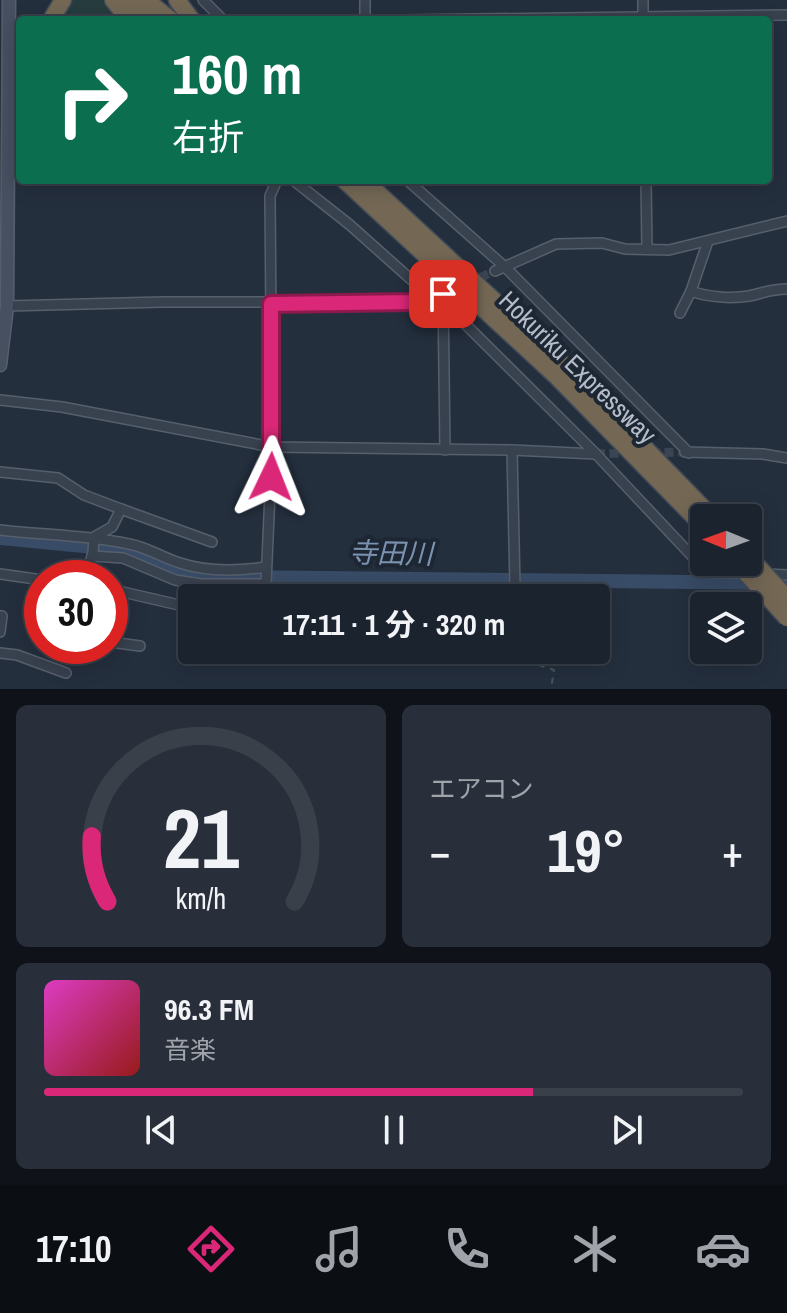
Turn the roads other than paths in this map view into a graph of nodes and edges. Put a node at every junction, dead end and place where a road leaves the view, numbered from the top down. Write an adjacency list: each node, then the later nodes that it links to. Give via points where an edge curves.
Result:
1 (9, 0): 12 (street)
2 (113, 0): 7 (highway)
3 (125, 0): 8 (highway)
4 (146, 0): 9 (highway)
5 (203, 0): 10 (street)
6 (787, 15): 11 (street)
7 (126, 16)
8 (146, 16)
9 (166, 16)
10 (219, 16)
11 (751, 16)
12 (5, 27): 13 (street)
13 (8, 90): 14 (street); 26 (street)
14 (16, 98)
15 (275, 184): 31 (street, via 270,196)
16 (298, 184): 30 (street)
17 (338, 184): 25 (highway)
18 (348, 184): 25 (highway, Hokuriku Expressway)
19 (368, 184): 42 (highway, Hokuriku Expressway, via 568,369)
20 (411, 184): 27 (street)
21 (646, 184): 24 (street)
22 (787, 221): 23 (street)
23 (708, 241): 24 (street); 29 (street)
24 (647, 249): 27 (street, via 556,244)
25 (426, 253): 44 (highway, Hokuriku Expressway)
26 (3, 262): 32 (street)
27 (500, 269): 40 (street, via 685,452)
28 (787, 289): 29 (street, via 749,296)
29 (691, 291): 33 (street)
30 (439, 301): 31 (street); 37 (street); 39 (street)
31 (271, 304): 32 (street); 36 (street)
32 (7, 306): 34 (street)
33 (680, 313)
34 (0, 365)
35 (0, 400): 36 (street)
36 (272, 447): 37 (street); 50 (street)
37 (445, 450): 38 (street)
38 (512, 450): 39 (street); 58 (street)
39 (596, 454): 53 (street, via 707,572)
40 (787, 458)
41 (0, 472): 43 (street, via 58,478)
42 (699, 504)
43 (121, 509): 46 (street, via 112,527); 47 (street)
44 (690, 513)
45 (0, 530): 46 (street)
46 (94, 537): 48 (street); 50 (street, via 209,569)
47 (212, 542)
48 (92, 556): 49 (street); 56 (street, via 123,558 175,580)
49 (91, 560)
50 (266, 567): 57 (street)
51 (0, 574): 55 (street)
52 (762, 574): 60 (highway, bridge)
53 (787, 575)
54 (758, 576): 63 (highway, bridge)
55 (24, 577)
56 (201, 584)
57 (266, 584)
58 (515, 584)
59 (128, 593): 61 (street)
60 (787, 598)
61 (178, 605)
62 (0, 616): 64 (street)
63 (787, 618)
64 (0, 632)
65 (128, 644): 66 (street)
66 (140, 646)
67 (0, 653): 68 (street)
68 (66, 673)

